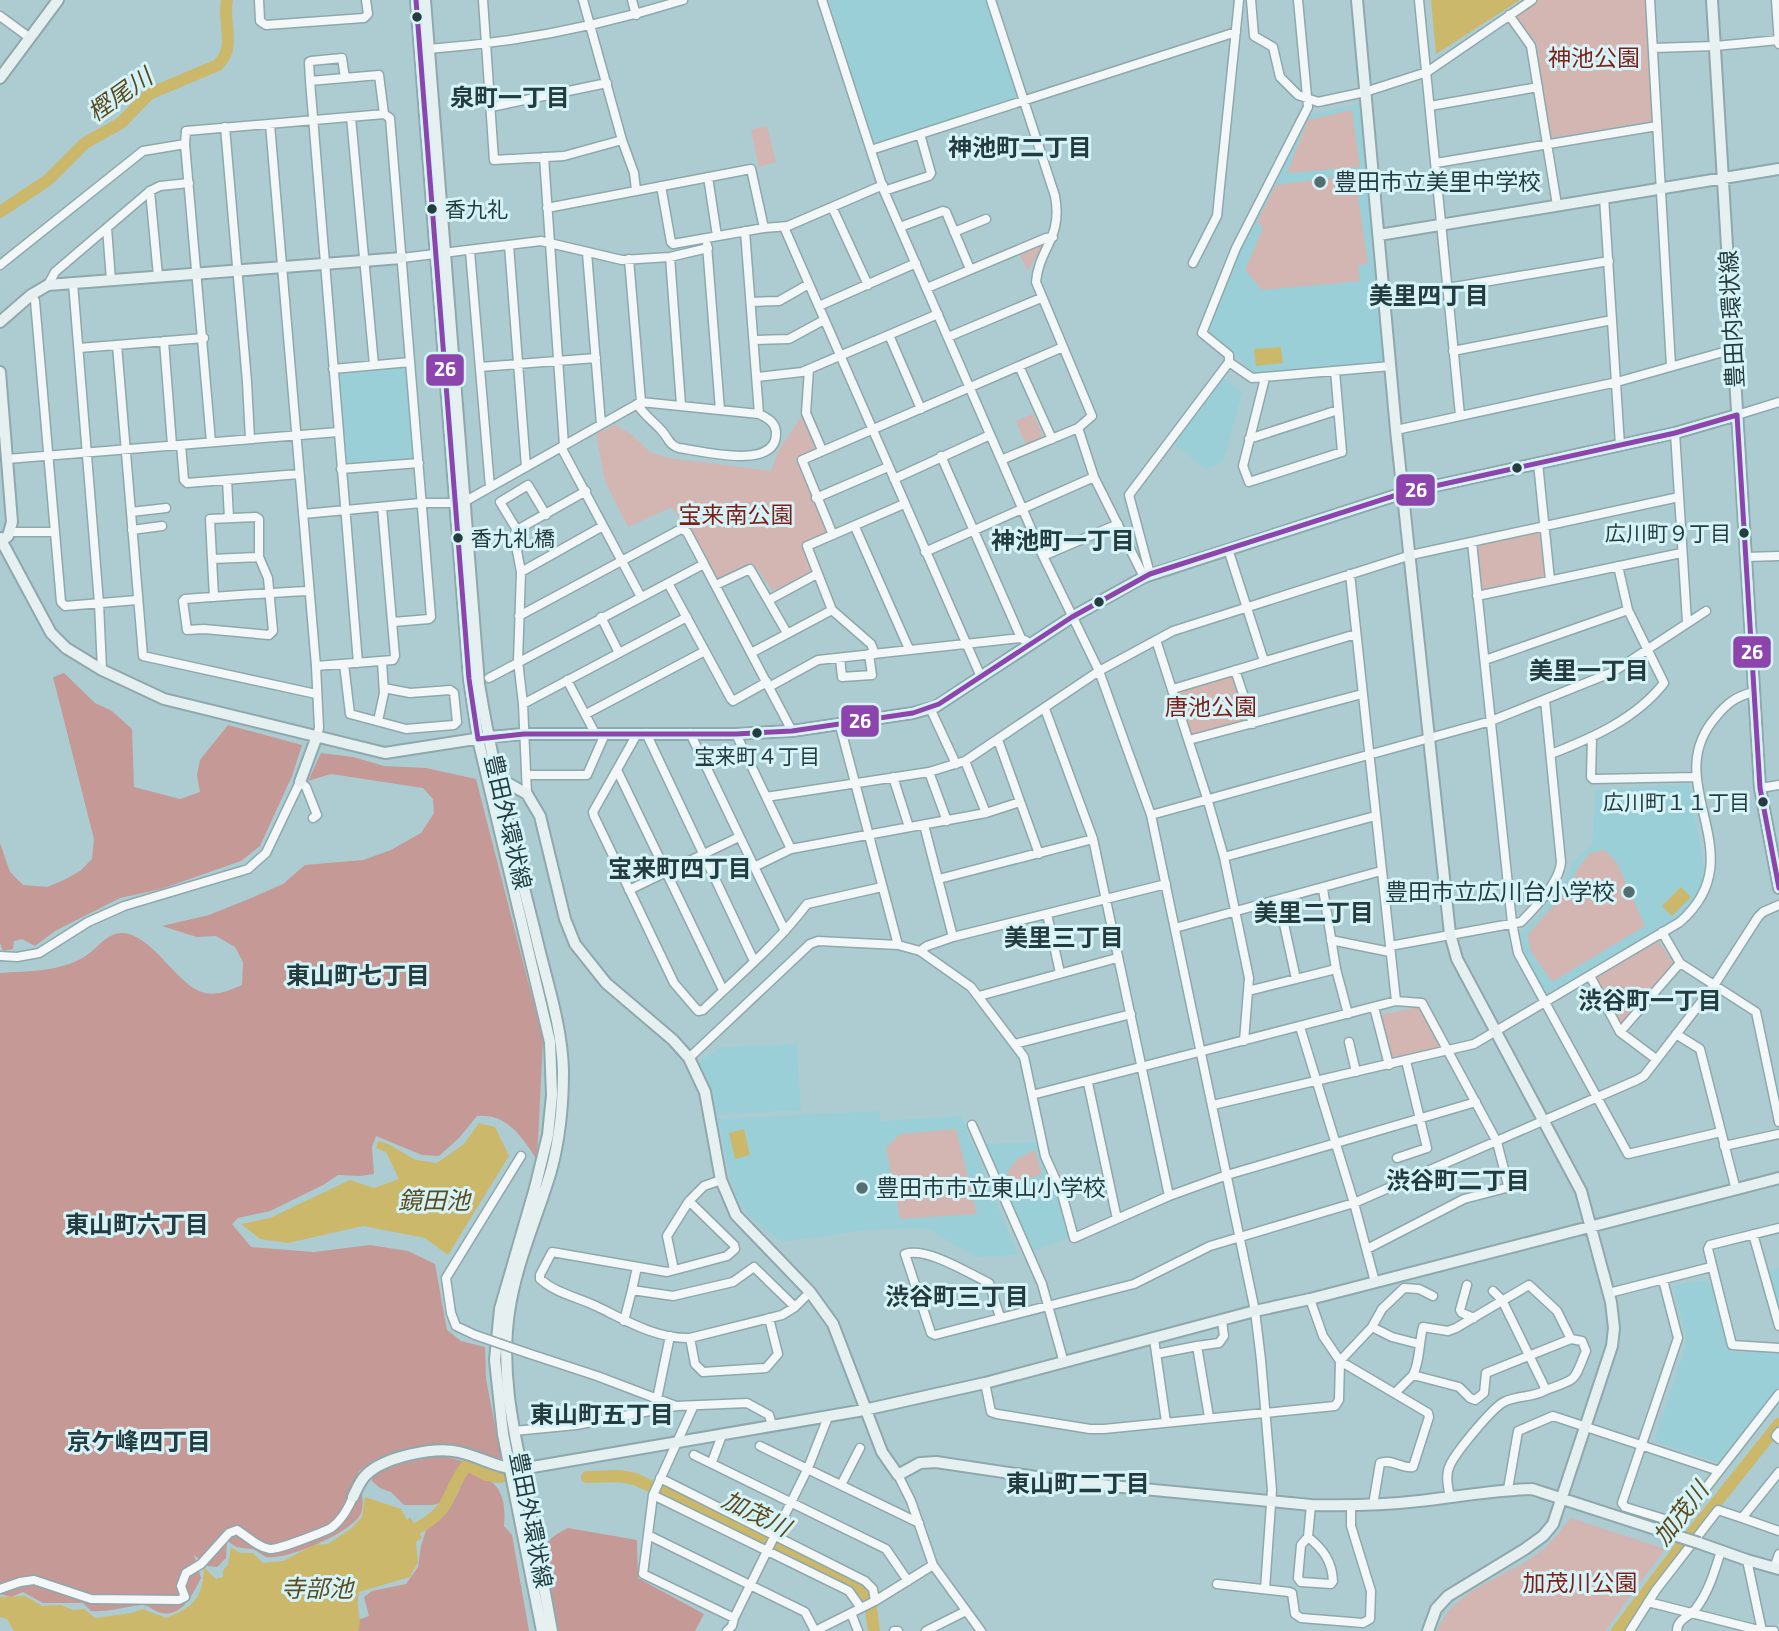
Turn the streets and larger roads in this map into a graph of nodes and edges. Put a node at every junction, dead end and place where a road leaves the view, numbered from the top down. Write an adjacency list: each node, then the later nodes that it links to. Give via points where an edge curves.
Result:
1 (58, 0): 27 (street)
2 (259, 0): 3 (street, via 260,21 266,25 364,18 368,14)
3 (366, 0)
4 (415, 0): 86 (street, 豊田外環状線)
5 (425, 0): 32 (street, 豊田外環状線)
6 (483, 0): 29 (street)
7 (583, 0): 25 (street)
8 (632, 0): 22 (street)
9 (683, 0): 21 (street)
10 (822, 0): 54 (street)
11 (990, 0): 40 (street)
12 (1239, 0): 26 (street)
13 (1251, 0): 41 (street, via 1254,36 1273,47 1280,77)
14 (1298, 0): 41 (street)
15 (1357, 0): 39 (street)
16 (1419, 0): 33 (street)
17 (1532, 0): 23 (street)
18 (1650, 0): 31 (street)
19 (1712, 0): 30 (street, 豊田内環状線)
20 (1776, 0): 28 (street)
21 (673, 1): 22 (street)
22 (636, 15): 25 (street)
23 (1509, 15): 33 (street); 38 (street, via 1531,46)
24 (0, 16): 27 (street)
25 (591, 25): 29 (street); 37 (street)
26 (1236, 32): 40 (street); 94 (street, via 1217,216)
27 (30, 38): 34 (street)
28 (1779, 42): 30 (street)
29 (486, 45): 32 (street); 43 (street)
30 (1715, 46): 31 (street); 59 (street, 豊田内環状線)
31 (1653, 48): 48 (street)
32 (428, 49): 86 (street, 豊田外環状線)
33 (1426, 72): 39 (street); 42 (street)
34 (0, 78)
35 (345, 78): 36 (street); 36 (street, via 342,58 309,62); 44 (street, via 379,75)
36 (310, 80): 46 (street)
37 (607, 83): 43 (street); 51 (street)
38 (1538, 87): 42 (street); 52 (street)
39 (1365, 92): 41 (street); 78 (street)
40 (1024, 99): 50 (street); 80 (street, via 1055,196 1058,222)
41 (1307, 100): 130 (street, via 1308,107 1236,248 1202,333 1229,355)
42 (1430, 106): 56 (street)
43 (491, 107): 55 (street, via 494,160)
44 (384, 114): 45 (street); 88 (street, via 390,118)
45 (351, 117): 46 (street); 90 (street)
46 (313, 120): 47 (street); 92 (street)
47 (270, 124): 49 (street); 96 (street)
48 (1657, 125): 52 (street); 63 (street)
49 (225, 127): 53 (street, via 187,131); 98 (street)
50 (920, 134): 54 (street); 62 (street, via 929,176)
51 (622, 140): 55 (street); 64 (street)
52 (1548, 143): 56 (street); 67 (street)
53 (185, 144): 60 (street); 95 (street, via 143,151)
54 (871, 150): 62 (street)
55 (544, 157): 69 (street)
56 (1436, 163): 71 (street)
57 (1779, 169): 59 (street)
58 (708, 177): 61 (street); 75 (street, via 751,169); 79 (street)
59 (1724, 177): 63 (street); 124 (street, 豊田内環状線)
60 (189, 183): 65 (street); 99 (street)
61 (661, 186): 64 (street); 82 (street, via 671,242)
62 (883, 188): 68 (street); 73 (street)
63 (1661, 188): 66 (street); 135 (street)
64 (636, 190): 69 (street)
65 (150, 191): 74 (street); 100 (street)
66 (1604, 197): 67 (street); 91 (street)
67 (1558, 205): 71 (street)
68 (832, 207): 72 (street); 105 (street)
69 (547, 208): 81 (street)
70 (986, 219): 77 (street)
71 (1441, 226): 78 (street); 107 (street)
72 (784, 227): 75 (street); 103 (street)
73 (900, 227): 77 (street, via 943,211); 93 (street)
74 (107, 228): 101 (street); 104 (street, via 55,272)
75 (764, 228): 76 (street)
76 (745, 231): 79 (street); 110 (street)
77 (954, 232): 97 (street)
78 (1378, 235): 134 (street)
79 (717, 236): 82 (street)
80 (1053, 237): 97 (street); 109 (street, via 1037,275)
81 (549, 242): 83 (street); 85 (street); 128 (street)
82 (707, 243): 87 (street); 149 (street)
83 (509, 245): 84 (street); 132 (street)
84 (470, 250): 86 (street); 136 (street)
85 (587, 253): 89 (street); 127 (street)
86 (439, 254): 88 (street); 190 (street, 豊田外環状線)
87 (670, 257): 89 (street); 147 (street)
88 (402, 258): 90 (street); 129 (street)
89 (629, 259): 146 (street)
90 (363, 260): 92 (street); 131 (street)
91 (1609, 261): 107 (street); 114 (street)
92 (324, 263): 96 (street); 137 (street)
93 (916, 263): 105 (street); 106 (street)
94 (1193, 263)
95 (0, 265)
96 (283, 267): 98 (street); 161 (street)
97 (970, 269): 106 (street)
98 (236, 270): 99 (street); 162 (street)
99 (197, 273): 100 (street); 118 (street)
100 (158, 276): 101 (street)
101 (111, 280): 102 (street)
102 (73, 283): 104 (street); 123 (street)
103 (809, 284): 110 (street, via 779,301); 111 (street)
104 (48, 285): 108 (street)
105 (868, 285): 111 (street)
106 (927, 288): 112 (street)
107 (1448, 288): 125 (street)
108 (31, 295): 115 (street); 172 (street)
109 (1041, 298): 117 (street); 122 (street)
110 (751, 302): 119 (street)
111 (819, 306): 113 (street)
112 (938, 314): 116 (street); 117 (street)
113 (824, 320): 119 (street, via 789,339); 126 (street)
114 (1612, 320): 125 (street); 143 (street)
115 (0, 322)
116 (889, 335): 126 (street); 148 (street)
117 (948, 337): 144 (street)
118 (204, 338): 120 (street); 165 (street)
119 (754, 340): 141 (street)
120 (164, 341): 121 (street); 166 (street)
121 (117, 345): 123 (street); 169 (street)
122 (1063, 347): 133 (street); 155 (street, via 1092,416)
123 (79, 348): 171 (street)
124 (1734, 349): 135 (street); 153 (street, 豊田内環状線)
125 (1453, 351): 152 (street)
126 (840, 356): 138 (street); 156 (street)
127 (596, 358): 128 (street); 154 (street)
128 (557, 361): 132 (street); 168 (street)
129 (410, 362): 131 (street); 176 (street)
130 (1229, 362): 142 (street, via 1252,378); 228 (street, via 1129,495)
131 (374, 365): 137 (street)
132 (518, 365): 136 (street); 178 (street)
133 (1019, 366): 144 (street); 163 (street)
134 (1391, 366): 139 (street); 157 (street)
135 (1671, 366): 143 (street)
136 (480, 367): 185 (street)
137 (333, 369): 158 (street)
138 (808, 369): 141 (street); 170 (street, via 806,413)
139 (1335, 371): 142 (street); 150 (street)
140 (0, 372): 174 (street)
141 (757, 377): 151 (street)
142 (1265, 378): 164 (street)
143 (1616, 382): 152 (street); 167 (street)
144 (969, 386): 148 (street); 160 (street)
145 (1779, 402): 153 (street)
146 (639, 403): 147 (street); 151 (street, via 672,446 751,457 764,454 776,439 770,420); 154 (street)
147 (681, 405): 149 (street)
148 (921, 409): 156 (street)
149 (720, 410): 151 (street)
150 (1338, 410): 164 (street); 164 (street, via 1342,452 1249,482 1243,466)
151 (759, 414)
152 (1460, 415): 157 (street)
153 (1737, 415): 159 (street); 220 (street, 豊田内環状線)
154 (601, 424): 168 (street)
155 (1078, 428): 163 (street); 182 (street)
156 (872, 429): 170 (street); 179 (street)
157 (1396, 430): 187 (street)
158 (338, 432): 161 (street); 180 (street)
159 (1675, 433): 167 (street); 188 (street)
160 (990, 435): 173 (street); 175 (street)
161 (296, 436): 162 (street); 181 (street)
162 (250, 439): 165 (street)
163 (1052, 439): 175 (street)
164 (1249, 439)
165 (211, 442): 166 (street)
166 (176, 445): 169 (street); 184 (street, via 185,481)
167 (1620, 445): 177 (street)
168 (563, 446): 178 (street); 186 (street)
169 (126, 449): 171 (street); 197 (street)
170 (822, 450): 189 (street, via 802,460)
171 (87, 452): 172 (street); 239 (street)
172 (48, 455): 174 (street); 209 (street)
173 (941, 456): 183 (street); 208 (street)
174 (7, 459): 211 (street, via 12,522)
175 (1002, 460): 195 (street)
176 (419, 463): 180 (street); 191 (street)
177 (1538, 463): 187 (street); 202 (street)
178 (526, 467): 185 (street)
179 (888, 467): 183 (street); 189 (street)
180 (341, 469): 196 (street)
181 (299, 474): 184 (street); 198 (street)
182 (1094, 477): 195 (street); 201 (street)
183 (894, 479): 192 (street)
184 (227, 480): 200 (street)
185 (490, 487): 190 (street)
186 (586, 491): 199 (street); 204 (street)
187 (1403, 493): 213 (street); 216 (street)
188 (1679, 496): 202 (street); 215 (street)
189 (816, 498): 210 (street)
190 (459, 502): 191 (street); 297 (street, 豊田外環状線, via 469,679)
191 (421, 503): 193 (street); 248 (street, via 431,617)
192 (904, 504): 205 (street); 214 (street)
193 (382, 507): 196 (street); 248 (street)
194 (166, 508): 197 (street)
195 (1022, 509): 208 (street); 218 (street)
196 (344, 510): 198 (street); 266 (street)
197 (131, 512): 206 (street)
198 (303, 513): 232 (street)
199 (546, 515): 207 (street); 207 (street, via 528,485 500,502)
200 (229, 518): 217 (street, via 257,518); 221 (street, via 209,521)
201 (1118, 524): 218 (street); 228 (street)
202 (1545, 525): 212 (street); 229 (street)
203 (162, 526): 206 (street)
204 (603, 526): 222 (street); 225 (street)
205 (855, 527): 210 (street); 255 (street)
206 (132, 530): 237 (street)
207 (517, 530): 225 (street, via 514,536)
208 (973, 530): 214 (street); 253 (street)
209 (55, 532): 211 (street); 239 (street, via 61,602 65,606)
210 (833, 535): 226 (street, via 807,547)
211 (4, 537): 269 (street, via 51,633)
212 (1472, 542): 216 (street); 234 (street)
213 (1228, 550): 228 (street); 240 (street)
214 (925, 552): 254 (street)
215 (1681, 553): 224 (street); 249 (street)
216 (1411, 555): 227 (street); 299 (street)
217 (259, 556): 221 (street); 233 (street)
218 (1043, 556): 247 (street)
219 (1779, 556): 220 (street)
220 (1746, 557): 278 (street, 豊田内環状線)
221 (212, 559): 235 (street)
222 (622, 560): 223 (street, via 681,529); 236 (street); 244 (street)
223 (704, 564): 230 (street); 231 (street)
224 (1618, 566): 229 (street); 242 (street)
225 (521, 572): 244 (street)
226 (817, 574): 238 (street); 241 (street)
227 (1350, 575): 240 (street); 251 (street)
228 (1147, 576): 247 (street)
229 (1550, 580): 234 (street)
230 (668, 583): 236 (street); 246 (street)
231 (716, 585): 238 (street, via 750,569); 259 (street)
232 (309, 591): 233 (street); 268 (street)
233 (270, 593): 235 (street); 235 (street, via 269,635 187,630 183,601)
234 (1477, 596): 262 (street)
235 (214, 597)
236 (641, 597): 245 (street)
237 (137, 600): 239 (street); 279 (street, via 143,656)
238 (769, 600): 250 (street)
239 (99, 603): 269 (street)
240 (1247, 607): 252 (street); 265 (street)
241 (832, 610): 250 (street); 260 (street, via 871,644)
242 (1628, 610): 256 (street); 262 (street)
243 (1706, 611): 249 (street)
244 (519, 616): 264 (street)
245 (601, 617): 258 (street); 264 (street)
246 (687, 617): 257 (street); 258 (street)
247 (1072, 617): 253 (street); 271 (street)
248 (393, 621): 263 (street, via 396,656)
249 (1687, 622): 256 (street)
250 (787, 633): 259 (street)
251 (1356, 634): 265 (street); 280 (street)
252 (1156, 640): 271 (street); 277 (street)
253 (1026, 641): 254 (street); 272 (street)
254 (966, 645): 255 (street); 272 (street)
255 (909, 649): 260 (street)
256 (1647, 649): 281 (street, via 1613,672); 298 (street, via 1663,685)
257 (705, 651): 275 (street, via 733,701); 285 (street)
258 (619, 653): 274 (street)
259 (751, 653): 275 (street)
260 (872, 654): 261 (street); 261 (street, via 872,675 842,677)
261 (839, 658): 275 (street, via 818,660)
262 (1485, 660): 287 (street)
263 (382, 661): 266 (street); 276 (street)
264 (518, 661): 273 (street); 282 (street)
265 (1264, 661): 270 (street)
266 (358, 663): 267 (street)
267 (344, 664): 268 (street); 286 (street, via 348,711)
268 (316, 666): 279 (street)
269 (102, 670): 296 (street, via 164,699)
270 (1235, 670): 277 (street); 288 (street)
271 (1099, 671): 284 (street); 321 (street)
272 (981, 677): 283 (street)
273 (489, 678)
274 (567, 680): 282 (street); 285 (street)
275 (768, 685): 290 (street)
276 (384, 688): 286 (street); 286 (street, via 410,693 450,690 457,722 406,729)
277 (1173, 689): 301 (street)
278 (1754, 692): 311 (street, via 1738,696 1708,726 1696,758); 315 (street, 豊田内環状線)
279 (316, 694): 296 (street)
280 (1362, 694): 288 (street); 303 (street)
281 (1545, 701): 287 (street); 302 (street)
282 (523, 704): 292 (street)
283 (930, 708): 289 (street); 305 (street)
284 (1045, 709): 300 (street); 329 (street)
285 (586, 714): 293 (street)
286 (378, 721)
287 (1491, 721): 299 (street); 348 (street)
288 (1252, 724): 301 (street)
289 (840, 726): 290 (street); 313 (street)
290 (792, 731): 295 (street)
291 (690, 733): 294 (street); 295 (street); 328 (street)
292 (524, 734): 293 (street); 297 (street); 308 (street)
293 (600, 734): 294 (street); 308 (street, via 587,775)
294 (641, 734): 306 (street); 331 (street)
295 (736, 734): 317 (street)
296 (317, 736): 297 (street, via 385,753); 312 (street)
297 (483, 738): 309 (street, 豊田外環状線); 480 (street, 豊田外環状線, via 546,1022 552,1076 544,1153 496,1335 498,1400)
298 (1592, 738): 302 (street); 311 (street, via 1593,779)
299 (1431, 739): 303 (street); 352 (street)
300 (998, 740): 304 (street); 319 (street)
301 (1189, 740): 318 (street)
302 (1551, 754): 348 (street, via 1561,868 1528,915)
303 (1370, 755): 318 (street); 322 (street)
304 (965, 761): 305 (street); 320 (street)
305 (956, 764): 307 (street)
306 (617, 770): 336 (street); 342 (street, via 593,812)
307 (929, 772): 310 (street); 324 (street)
308 (527, 775): 316 (street)
309 (497, 777): 316 (street); 469 (street, 豊田外環状線, via 552,999 563,1069 554,1159 509,1312 505,1359)
310 (892, 777): 313 (street); 326 (street)
311 (1696, 778): 351 (street, via 1711,845 1710,876 1697,905)
312 (300, 782): 323 (street, via 314,806 317,815); 358 (street, via 266,853 248,869 124,906 39,953)
313 (855, 783): 317 (street); 327 (street)
314 (1779, 786): 315 (street)
315 (1760, 788): 340 (street, 豊田内環状線)
316 (527, 794): 384 (street, via 542,821 571,937 606,983)
317 (766, 797): 330 (street)
318 (1207, 798): 321 (street); 333 (street)
319 (1020, 802): 320 (street); 332 (street)
320 (986, 813): 324 (street)
321 (1151, 815): 338 (street)
322 (1375, 816): 333 (street); 335 (street)
323 (313, 818)
324 (947, 821): 325 (street)
325 (924, 825): 326 (street); 337 (street)
326 (909, 827): 327 (street)
327 (868, 835): 330 (street); 339 (street)
328 (739, 837): 331 (street); 334 (street)
329 (1093, 839): 332 (street); 343 (street)
330 (791, 849): 334 (street)
331 (702, 854): 336 (street); 360 (street)
332 (1039, 854): 337 (street)
333 (1223, 857): 346 (street)
334 (754, 867): 350 (street)
335 (1381, 871): 341 (street); 356 (street)
336 (666, 872): 342 (street); 367 (street)
337 (939, 879): 353 (street)
338 (1166, 884): 343 (street); 349 (street)
339 (882, 887): 350 (street, via 807,904); 355 (street)
340 (1779, 888)
341 (1323, 889): 344 (street); 354 (street)
342 (629, 890): 367 (street, via 674,984 698,1011)
343 (1105, 898): 347 (street); 359 (street)
344 (1279, 901): 346 (street); 365 (street)
345 (1779, 905): 366 (street, via 1758,917)
346 (1235, 912): 349 (street); 368 (street)
347 (1047, 914): 353 (street); 363 (street)
348 (1512, 923): 352 (street); 371 (street, via 1515,947)
349 (1175, 928): 383 (street)
350 (785, 931): 360 (street)
351 (1662, 932): 361 (street); 364 (street)
352 (1450, 934): 356 (street); 376 (street, via 1457,959)
353 (954, 937): 357 (street)
354 (1331, 940): 356 (street); 362 (street)
355 (898, 945): 357 (street); 384 (street, via 810,944)
356 (1390, 949): 370 (street)
357 (920, 951): 369 (street)
358 (0, 956)
359 (1117, 958): 363 (street); 373 (street)
360 (754, 961): 367 (street)
361 (1680, 963): 366 (street); 377 (street)
362 (1336, 969): 365 (street); 374 (street)
363 (1060, 973): 369 (street)
364 (1590, 976): 371 (street); 377 (street)
365 (1296, 979): 368 (street)
366 (1714, 985): 378 (street); 398 (street, via 1758,1016)
367 (723, 990)
368 (1248, 990): 379 (street)
369 (979, 996): 381 (street)
370 (1396, 1001): 372 (street); 382 (street, via 1422,1003)
371 (1545, 1002): 376 (street); 393 (street)
372 (1374, 1007): 374 (street); 387 (street)
373 (1131, 1014): 381 (street); 388 (street)
374 (1348, 1014): 375 (street)
375 (1300, 1027): 379 (street); 390 (street)
376 (1496, 1032): 382 (street); 397 (street)
377 (1620, 1032): 385 (street)
378 (1676, 1034): 385 (street); 400 (street, via 1700,1049)
379 (1244, 1041): 383 (street)
380 (1349, 1042): 389 (street)
381 (1015, 1044): 392 (street, via 1024,1058)
382 (1448, 1051): 386 (street); 394 (street)
383 (1201, 1052): 388 (street); 395 (street)
384 (689, 1058): 409 (street, via 705,1092)
385 (1656, 1059): 393 (street, via 1640,1079)
386 (1406, 1061): 387 (street); 396 (street)
387 (1388, 1065): 389 (street)
388 (1142, 1069): 391 (street); 411 (street)
389 (1356, 1072): 390 (street)
390 (1317, 1080): 395 (street); 403 (street)
391 (1088, 1083): 392 (street); 414 (street)
392 (1032, 1095): 414 (street, via 1045,1156 1074,1238)
393 (1596, 1098): 397 (street); 400 (street, via 1630,1155)
394 (1476, 1101): 396 (street); 402 (street)
395 (1213, 1105): 407 (street)
396 (1420, 1119): 403 (street); 406 (street, via 1427,1148)
397 (1544, 1122): 402 (street); 415 (street, via 1581,1191)
398 (1779, 1122)
399 (972, 1125): 433 (street)
400 (1721, 1132): 404 (street)
401 (1779, 1134): 404 (street)
402 (1497, 1142): 413 (street); 419 (street, via 1506,1188 1464,1199)
403 (1336, 1143): 407 (street); 413 (street)
404 (1724, 1146): 410 (street)
405 (521, 1156): 459 (street, bridge, via 446,1278 456,1326)
406 (1397, 1158)
407 (1227, 1175): 411 (street); 418 (street)
408 (1779, 1178): 410 (street)
409 (721, 1180): 412 (street, via 704,1186); 428 (street, via 736,1215)
410 (1736, 1190): 415 (street)
411 (1169, 1196): 414 (street)
412 (690, 1201): 422 (street, via 667,1236); 422 (street, via 735,1249 727,1256)
413 (1354, 1203): 418 (street); 419 (street)
414 (1117, 1219)
415 (1591, 1226): 424 (street); 429 (street)
416 (1779, 1228): 417 (street)
417 (1754, 1234): 421 (street, via 1710,1245); 441 (street)
418 (1240, 1236): 433 (street, via 1134,1284); 435 (street)
419 (1367, 1248): 424 (street)
420 (636, 1267): 422 (street); 426 (street); 439 (street, via 552,1252 540,1275 556,1291)
421 (1711, 1267): 423 (street); 449 (street, via 1732,1345)
422 (674, 1270)
423 (1663, 1280): 429 (street); 474 (street, via 1678,1338)
424 (1375, 1282): 431 (street)
425 (1467, 1285): 438 (street, via 1460,1310)
426 (632, 1290): 434 (street, via 680,1295 733,1282 754,1267); 439 (street)
427 (1493, 1291): 432 (street)
428 (810, 1292): 434 (street); 462 (street, via 838,1334)
429 (1609, 1293): 468 (street, via 1612,1346)
430 (1433, 1296): 442 (street, via 1405,1289 1382,1309)
431 (1310, 1299): 435 (street); 452 (street, via 1323,1336)
432 (1502, 1300): 438 (street); 446 (street, via 1529,1285 1558,1311); 451 (street)
433 (1049, 1306): 436 (street); 453 (street)
434 (795, 1307): 437 (street)
435 (1255, 1311): 440 (street); 463 (street)
436 (1000, 1317): 436 (street, via 932,1334 905,1254 927,1254 989,1283)
437 (769, 1318): 444 (street); 444 (street, via 778,1353 766,1368 703,1372 695,1364)
438 (1474, 1318): 447 (street, via 1448,1331 1423,1327)
439 (624, 1321): 443 (street)
440 (1222, 1321): 445 (street); 448 (street, via 1220,1343)
441 (1779, 1326)
442 (1372, 1327): 447 (street, via 1392,1338); 452 (street)
443 (670, 1336): 444 (street); 459 (street)
444 (690, 1338)
445 (1154, 1339): 450 (street); 453 (street)
446 (1572, 1339): 451 (street); 456 (street, via 1582,1340 1586,1351 1578,1374)
447 (1419, 1344): 454 (street)
448 (1197, 1346): 450 (street); 465 (street)
449 (1779, 1348)
450 (1156, 1354): 466 (street)
451 (1530, 1357): 454 (street, via 1486,1373 1483,1393 1475,1400 1459,1387); 456 (street)
452 (1340, 1361): 457 (street); 463 (street, via 1335,1406)
453 (1064, 1363): 455 (street)
454 (1413, 1375): 457 (street)
455 (985, 1383): 462 (street); 466 (street, via 991,1412 997,1415 1090,1429)
456 (1546, 1390): 489 (street, via 1500,1404 1479,1426 1450,1464)
457 (1395, 1393): 494 (street, via 1429,1417 1413,1467 1380,1463)
458 (1779, 1394): 481 (street)
459 (657, 1399): 460 (street)
460 (676, 1406): 461 (street); 469 (street, via 576,1425)
461 (693, 1407): 467 (street, via 747,1403 769,1415); 473 (street)
462 (864, 1410): 464 (street); 483 (street, via 882,1452)
463 (1265, 1413): 465 (street); 491 (street)
464 (828, 1417): 467 (street); 479 (street)
465 (1209, 1417): 466 (street)
466 (1166, 1422)
467 (772, 1426): 471 (street)
468 (1587, 1426): 474 (street); 486 (street, via 1553,1416 1521,1429); 490 (street)
469 (514, 1431): 480 (street, 豊田外環状線)
470 (1779, 1432): 472 (street)
471 (722, 1435): 473 (street); 478 (street)
472 (1779, 1439)
473 (678, 1442): 480 (street); 484 (street)
474 (1641, 1445): 481 (street); 481 (street, via 1622,1503 1625,1507 1674,1522 1681,1520)
475 (760, 1446): 479 (street)
476 (860, 1448): 485 (street)
477 (694, 1455): 478 (street)
478 (712, 1462): 492 (street)
479 (808, 1468): 485 (street); 492 (street)
480 (516, 1469): 488 (street, via 435,1450 368,1472); 521 (street, 豊田外環状線); 522 (street, 豊田外環状線)
481 (1719, 1471)
482 (1779, 1472): 496 (street)
483 (898, 1475): 491 (street, via 920,1463 936,1462 1070,1482); 497 (street)
484 (660, 1479): 487 (street); 501 (street)
485 (841, 1485): 497 (street)
486 (1508, 1489): 489 (street); 490 (street, via 1532,1489)
487 (653, 1495): 499 (street); 501 (street)
488 (353, 1497): 510 (street, via 329,1529 290,1546 271,1549 237,1530 229,1533 201,1564 186,1573 181,1586 185,1597 178,1600 91,1599 34,1580)
489 (1450, 1497): 494 (street)
490 (1562, 1497): 502 (street, bridge); 527 (street, via 1558,1516 1543,1536 1448,1596 1436,1609)
491 (1272, 1501): 493 (street); 511 (street)
492 (790, 1502): 501 (street); 507 (street, via 886,1549)
493 (1311, 1505): 495 (street); 500 (street)
494 (1373, 1505): 495 (street)
495 (1351, 1507): 518 (street, via 1351,1526 1371,1591 1370,1619 1363,1623)
496 (1742, 1518): 498 (street); 513 (street, via 1718,1510)
497 (919, 1524): 505 (street)
498 (1779, 1531)
499 (648, 1535): 508 (street); 519 (street, via 643,1574)
500 (1308, 1537): 500 (street, via 1327,1558 1331,1584 1298,1578 1301,1545)
501 (770, 1543): 508 (street); 512 (street, via 864,1581 873,1589); 514 (street, via 849,1591)
502 (1721, 1551): 504 (street); 517 (street, via 1710,1583)
503 (1779, 1554): 506 (street)
504 (1747, 1560): 506 (street); 530 (street)
505 (933, 1565): 507 (street); 515 (street)
506 (1777, 1569)
507 (908, 1581): 512 (street)
508 (750, 1584): 516 (street, via 805,1612 815,1631); 519 (street)
509 (1217, 1584): 511 (street)
510 (0, 1589)
511 (1265, 1589): 518 (street, via 1292,1593 1297,1617)
512 (876, 1601): 514 (street)
513 (1648, 1602): 517 (street); 528 (street)
514 (861, 1608): 516 (street)
515 (967, 1611): 524 (street); 525 (street)
516 (851, 1613): 523 (street)
517 (1691, 1614): 520 (street); 529 (street, via 1677,1625)
518 (1320, 1620): 526 (street)
519 (732, 1626)
520 (1721, 1626): 530 (street)
521 (542, 1631)
522 (552, 1631)
523 (858, 1631)
524 (926, 1631)
525 (981, 1631)
526 (1320, 1631)
527 (1428, 1631)
528 (1630, 1631)
529 (1677, 1631)
530 (1762, 1631): 531 (street)
531 (1774, 1631)

